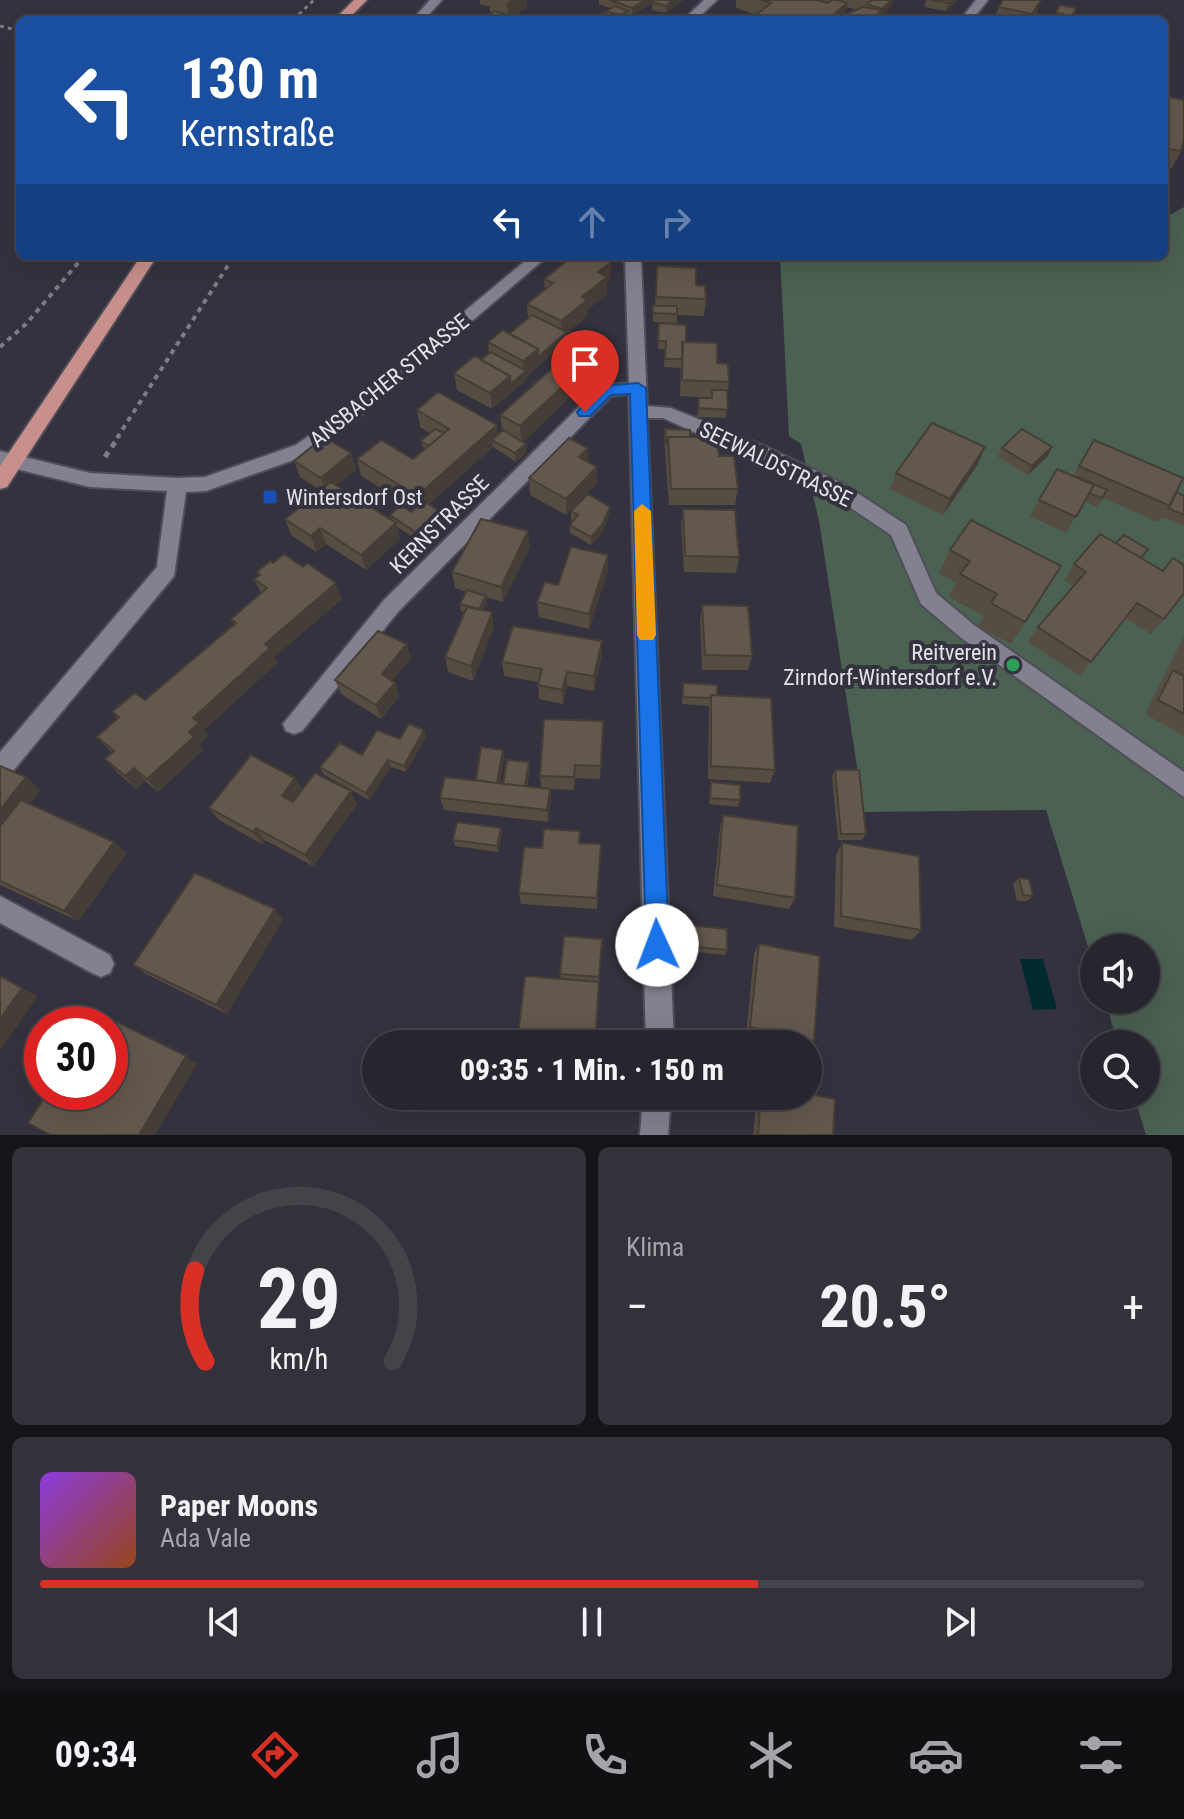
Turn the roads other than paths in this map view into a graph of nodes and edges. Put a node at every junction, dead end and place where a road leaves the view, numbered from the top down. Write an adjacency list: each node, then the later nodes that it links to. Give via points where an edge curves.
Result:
1 (361, 0): 5 (main road)
2 (436, 0): 6 (street)
3 (711, 0): 7 (street)
4 (982, 0): 8 (street)
5 (344, 16)
6 (422, 16)
7 (693, 16)
8 (969, 16)
9 (146, 260): 14 (main road)
10 (535, 260): 16 (street, ANSBACHER STRASSE, via 302,450 206,484)
11 (633, 260): 12 (street)
12 (638, 388): 13 (street); 17 (street, KERNSTRASSE, via 606,390 391,606)
13 (639, 412): 19 (street, SEEWALDSTRASSE, via 665,412 758,451 837,489 899,530 928,598); 22 (street)
14 (6, 461): 15 (main road); 16 (street, ANSBACHER STRASSE, via 90,480)
15 (0, 482)
16 (177, 485): 18 (street, via 167,570)
17 (294, 724)
18 (0, 769)
19 (1184, 786)
20 (0, 909): 21 (street)
21 (101, 964)
22 (660, 1030)
23 (656, 1110): 24 (street)
24 (654, 1135)

